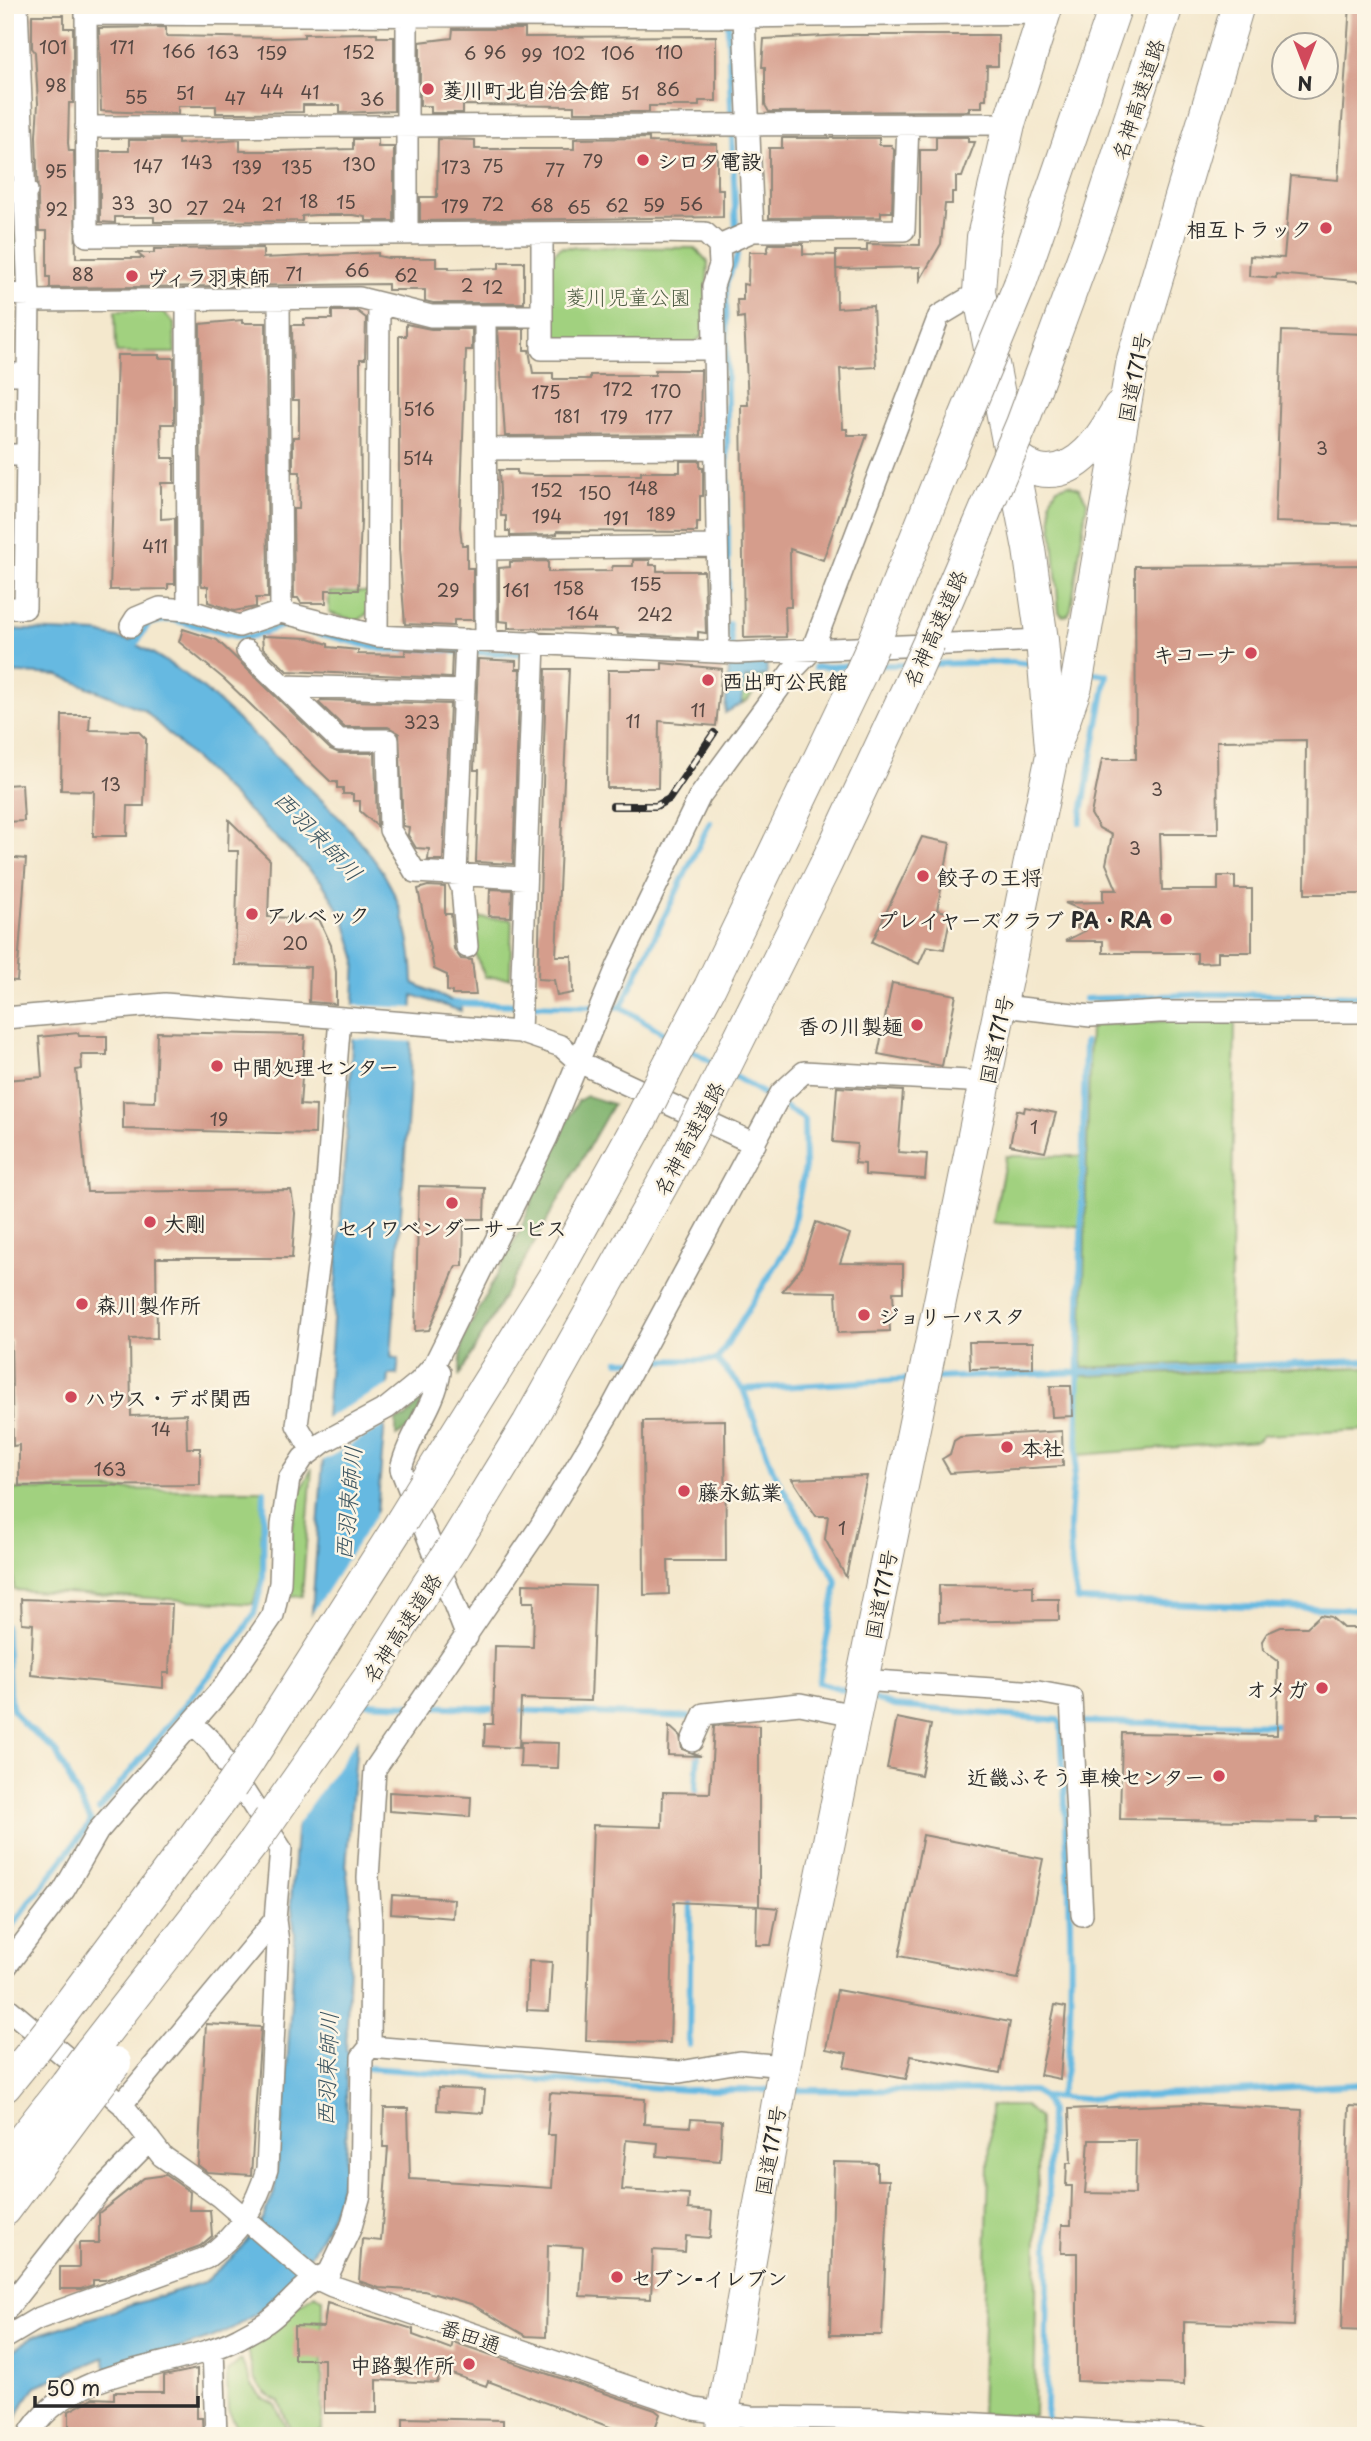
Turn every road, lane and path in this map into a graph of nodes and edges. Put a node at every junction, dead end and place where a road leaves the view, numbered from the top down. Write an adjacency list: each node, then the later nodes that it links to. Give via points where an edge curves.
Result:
1 (17, 5): 13 (street)
2 (1116, 5): 74 (highway, bridge, via 1020,284 867,658 640,1121 554,1277 275,1723)
3 (1167, 5): 75 (highway, 名神高速道路, bridge, via 1100,212 1022,424 916,671 687,1142 452,1548 253,1843 189,1926)
4 (1237, 5): 28 (highway, 国道171号)
5 (1046, 9): 7 (street); 9 (highway, 国道171号)
6 (407, 14): 7 (street); 11 (street); 12 (street, via 86,14)
7 (727, 14): 10 (street)
8 (908, 124): 9 (street); 10 (street); 16 (street, via 904,230)
9 (1010, 124): 17 (highway, 国道171号, via 983,237)
10 (737, 125): 11 (street); 16 (street)
11 (406, 126): 12 (street); 15 (street)
12 (86, 127): 15 (street, via 87,236)
13 (16, 192): 19 (street)
14 (542, 233): 15 (street); 16 (street, via 705,233); 23 (street)
15 (407, 234)
16 (736, 238): 25 (street, via 713,286)
17 (978, 292): 31 (highway, 国道171号); 44 (street, via 939,316)
18 (5, 295): 19 (street)
19 (29, 298): 21 (street); 27 (street)
20 (279, 299): 21 (street); 22 (street, via 359,298); 39 (street)
21 (187, 300): 38 (street)
22 (379, 304): 24 (street, via 431,316); 41 (street)
23 (542, 316): 24 (street); 25 (street, via 542,349)
24 (485, 318): 30 (street)
25 (713, 349): 29 (street)
26 (5, 374): 27 (street)
27 (27, 374): 33 (street)
28 (1126, 393): 31 (highway, via 1099,442 1064,470 1038,470); 50 (highway, 国道171号, via 1079,674)
29 (715, 448): 30 (street); 35 (street)
30 (487, 449): 36 (street)
31 (1010, 454): 47 (highway, 国道171号, via 1029,549)
32 (5, 455): 33 (street)
33 (27, 455): 34 (street)
34 (15, 533): 37 (street, via 25,608)
35 (717, 546): 36 (street); 46 (street)
36 (488, 549): 42 (street)
37 (5, 608)
38 (188, 610): 39 (street, via 239,626); 40 (street, via 160,608 136,618)
39 (281, 612): 41 (street)
40 (131, 626)
41 (377, 636): 42 (street)
42 (476, 640): 43 (street); 49 (street, via 466,666)
43 (534, 642): 46 (street); 52 (street)
44 (812, 650): 46 (street); 47 (street); 59 (street, via 701,796)
45 (247, 651): 48 (street)
46 (727, 652)
47 (1043, 659): 50 (highway, 国道171号)
48 (285, 686): 49 (street); 51 (street, via 339,740 388,740 390,830 415,872)
49 (464, 691): 51 (street)
50 (1052, 755): 54 (highway, 国道171号)
51 (456, 874): 52 (street); 53 (street, via 462,888)
52 (524, 878): 56 (street)
53 (467, 947)
54 (1002, 1006): 55 (street, via 1091,1016); 60 (highway, 国道171号)
55 (1366, 1012)
56 (520, 1017): 58 (street, via 426,1022); 59 (street)
57 (5, 1018): 58 (street, via 165,1004)
58 (340, 1018): 63 (street, via 323,1230 297,1425)
59 (579, 1062): 61 (street); 62 (street, via 547,1137)
60 (986, 1082): 61 (street, via 804,1072 781,1093); 65 (highway, 国道171号)
61 (755, 1144): 64 (street, via 645,1351 540,1527)
62 (434, 1365): 63 (street, via 387,1408); 64 (street, via 440,1372 437,1390 405,1451 401,1469)
63 (318, 1446): 66 (street, via 289,1479 273,1615)
64 (467, 1637): 72 (street, via 375,1769)
65 (857, 1700): 67 (street, via 704,1714); 68 (street, via 1038,1692 1071,1698); 73 (highway, 国道171号)
66 (193, 1724): 69 (street, via 213,1743 281,1849); 70 (street, via 99,1831 64,1890)
67 (691, 1741)
68 (1082, 1915)
69 (275, 1920): 76 (street); 80 (street, via 278,1942 267,2169)
70 (5, 1968)
71 (5, 2006): 76 (street, 番田通)
72 (364, 2060): 73 (street, via 680,2072 740,2062); 81 (street, via 360,2195 329,2273)
73 (781, 2083): 85 (highway, 国道171号)
74 (5, 2086)
75 (77, 2091): 78 (highway); 79 (highway)
76 (122, 2104): 77 (street, 番田通)
77 (150, 2140): 80 (street, 番田通, via 162,2156 220,2197); 82 (street, via 97,2193)
78 (5, 2162)
79 (5, 2210)
80 (247, 2223): 81 (street, 番田通); 83 (street, via 206,2258 37,2319)
81 (313, 2277): 84 (street, via 267,2322); 85 (street, 番田通)
82 (5, 2311)
83 (5, 2338)
84 (213, 2349): 86 (street, via 82,2387 35,2424); 87 (street)
85 (722, 2425): 88 (street, 番田通, via 750,2417 888,2419)
86 (29, 2436)
87 (216, 2436)
88 (1201, 2436)

